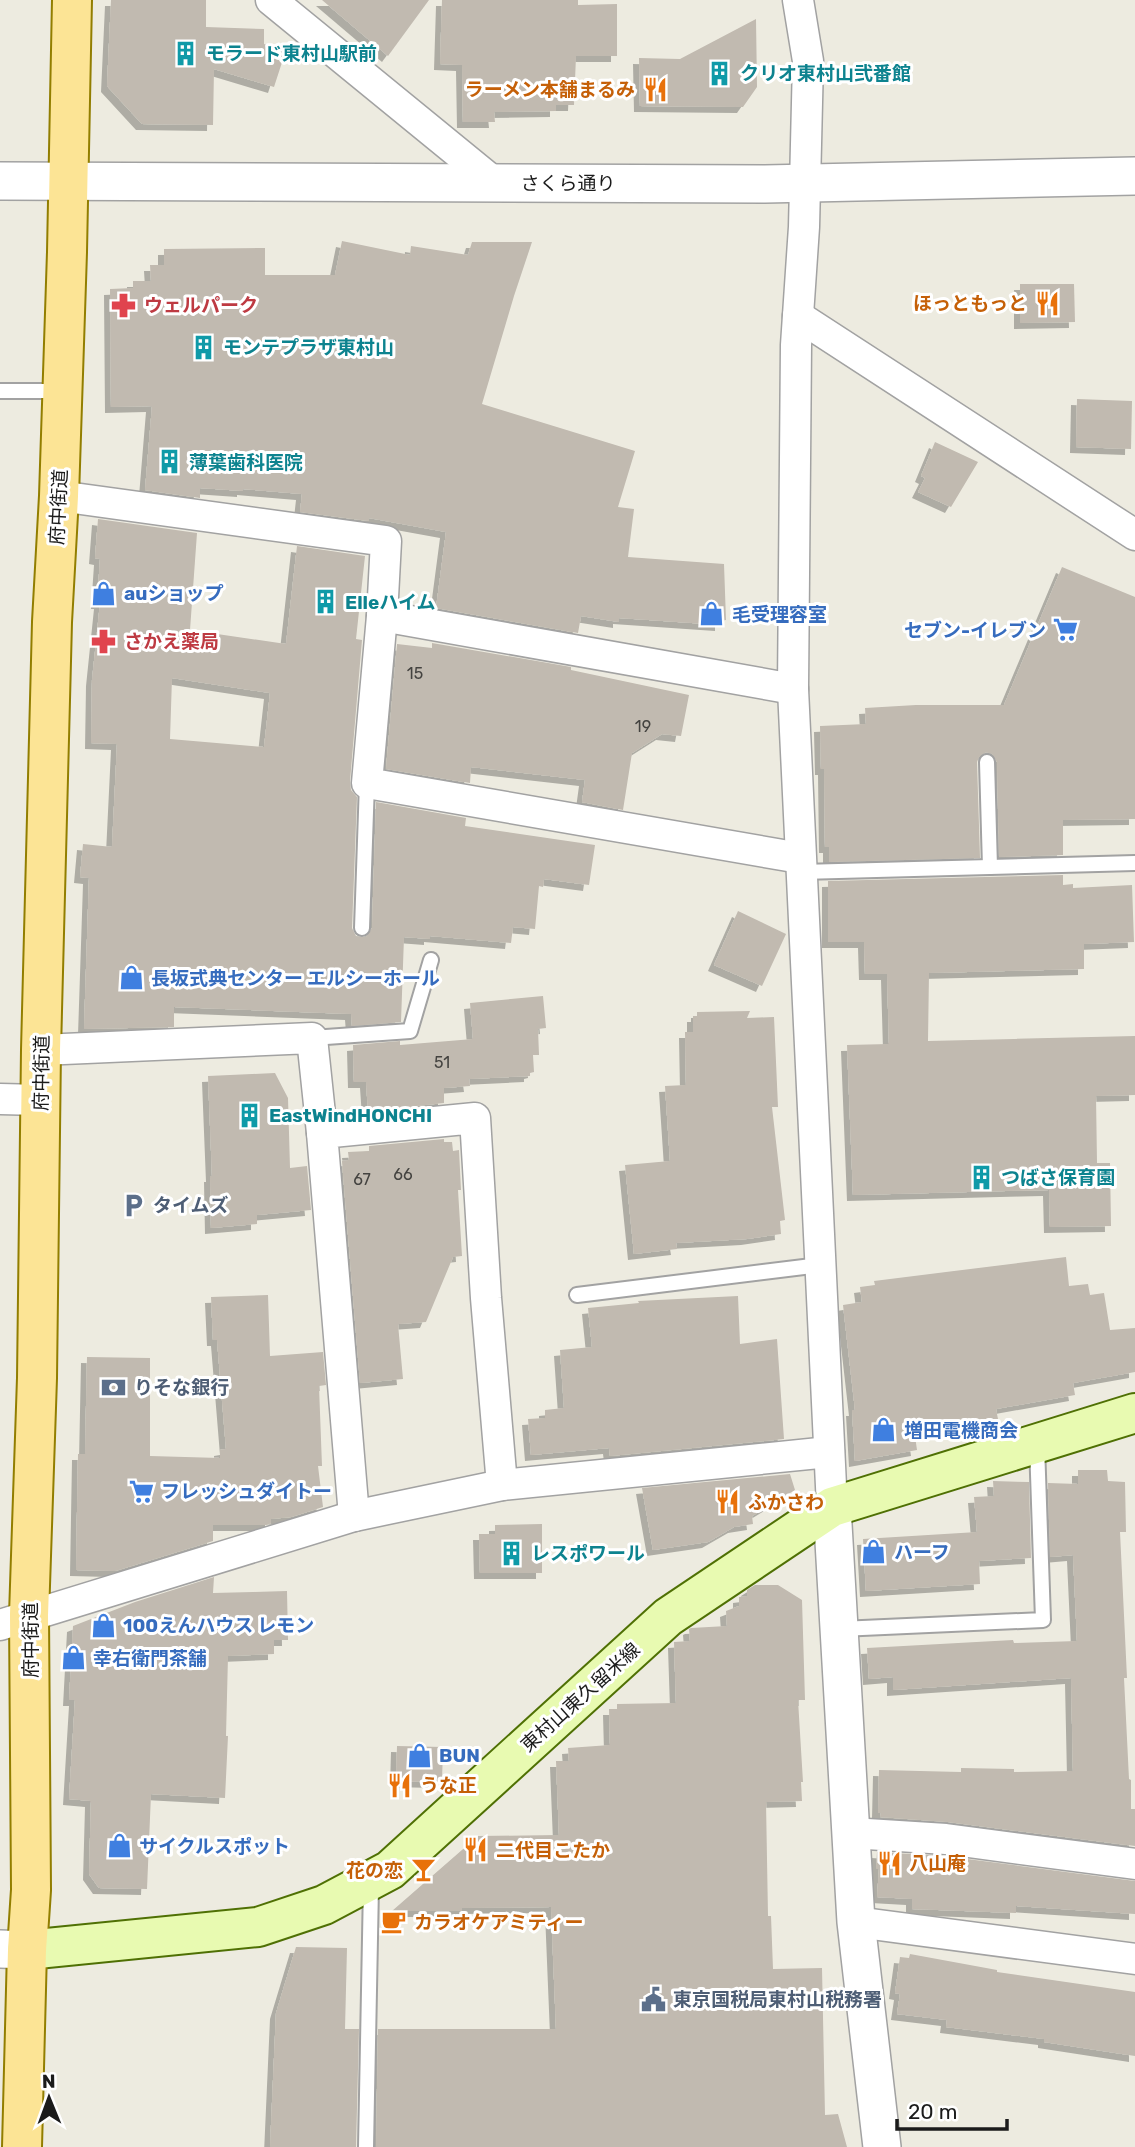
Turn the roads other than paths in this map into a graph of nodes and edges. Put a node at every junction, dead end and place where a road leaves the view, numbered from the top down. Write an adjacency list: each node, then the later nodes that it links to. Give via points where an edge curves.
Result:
1 (72, 0): 6 (main road, 府中街道)
2 (271, 0): 8 (street)
3 (798, 0): 7 (street, via 808,61)
4 (1135, 176): 7 (street, さくら通り)
5 (0, 181): 6 (street, さくら通り)
6 (68, 182): 8 (street, さくら通り); 11 (main road, 府中街道)
7 (805, 182): 8 (street, さくら通り); 9 (street)
8 (495, 183)
9 (798, 316): 13 (street); 15 (street)
10 (0, 391): 11 (lane)
11 (62, 391): 12 (main road, 府中街道)
12 (59, 496): 14 (street, via 386,541); 24 (main road, 府中街道)
13 (1135, 535)
14 (382, 617): 15 (street); 17 (street)
15 (793, 689): 19 (street)
16 (987, 762): 20 (lane)
17 (367, 783): 19 (street); 21 (lane)
18 (1135, 863): 20 (lane)
19 (801, 865): 20 (lane); 28 (street)
20 (990, 867)
21 (362, 928)
22 (431, 960): 23 (lane, via 410,1031)
23 (312, 1038): 24 (street); 27 (street)
24 (41, 1051): 26 (main road, 府中街道)
25 (0, 1099): 26 (street)
26 (40, 1100): 36 (main road, 府中街道, via 37,1378)
27 (322, 1133): 33 (street, via 475,1118); 35 (street)
28 (820, 1265): 29 (lane); 32 (street)
29 (577, 1295)
30 (1135, 1413): 31 (main road, 東村山東久留米線)
31 (1037, 1443): 34 (main road, 東村山東久留米線); 37 (lane, via 1043,1620)
32 (829, 1452): 33 (street); 34 (street)
33 (502, 1485): 35 (street)
34 (832, 1507): 37 (street); 40 (main road, 東村山東久留米線, via 668,1617 390,1870)
35 (354, 1516): 36 (street)
36 (14, 1620): 42 (main road, 府中街道, via 31,1889)
37 (840, 1629): 38 (street)
38 (851, 1833): 39 (street, via 946,1839); 41 (street)
39 (1135, 1864)
40 (371, 1880): 42 (main road, 東村山東久留米線, via 324,1905 258,1927); 45 (lane)
41 (856, 1922): 43 (street); 46 (street)
42 (13, 1950): 44 (main road, 府中街道)
43 (1135, 1959)
44 (22, 2147)
45 (366, 2147)
46 (882, 2147)

